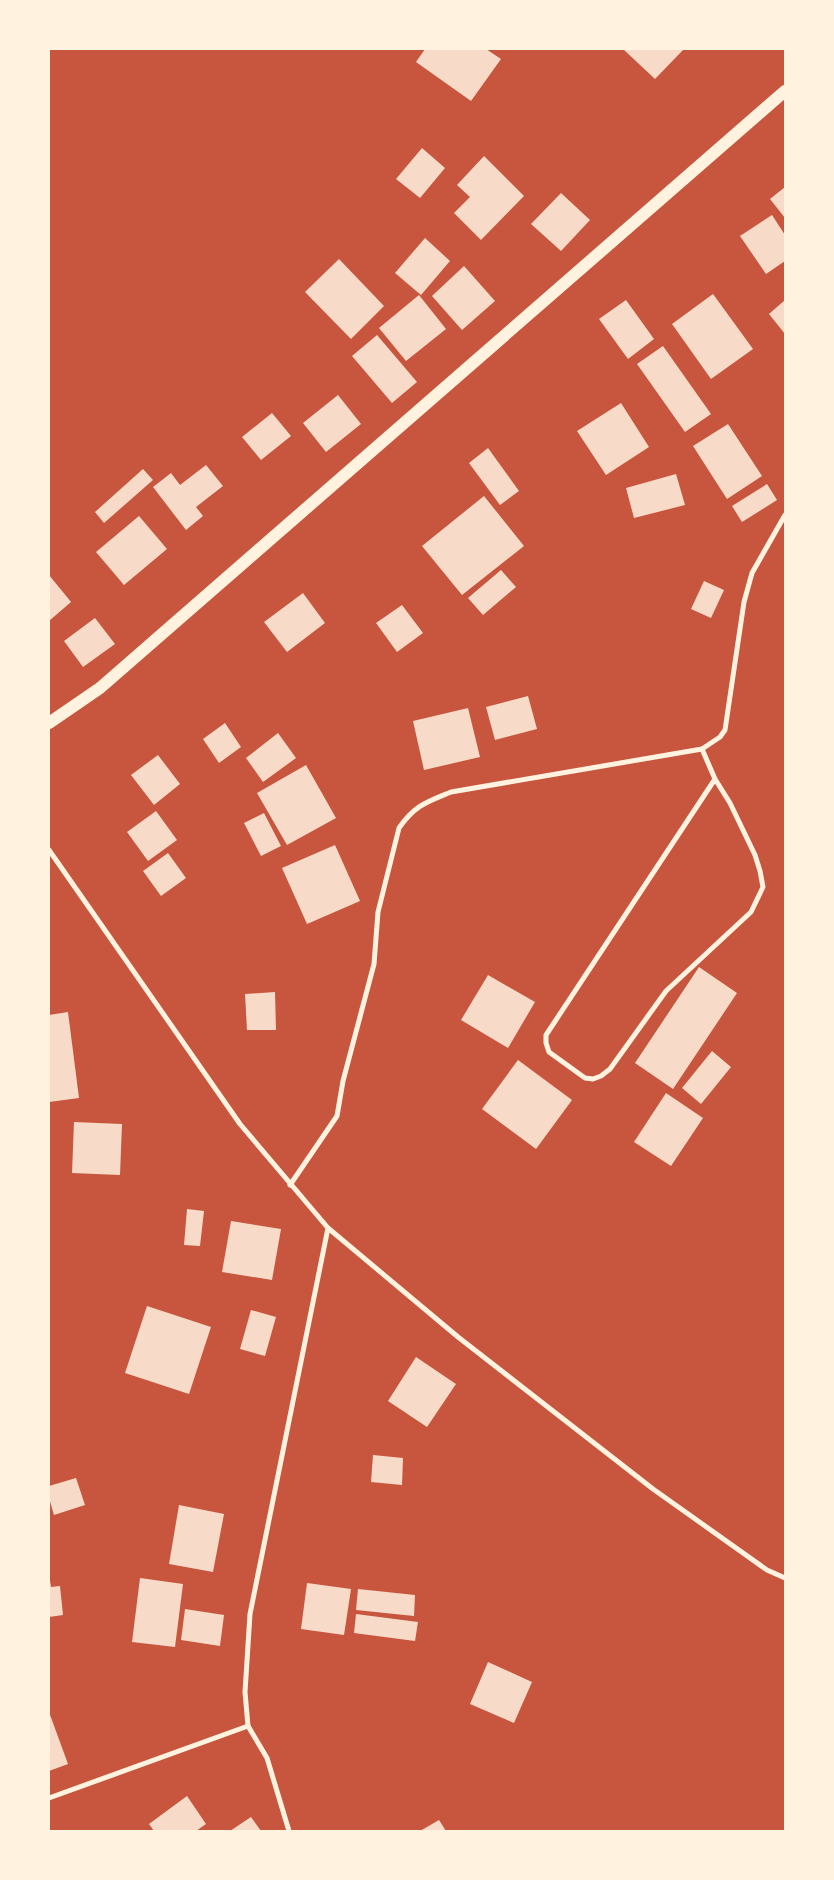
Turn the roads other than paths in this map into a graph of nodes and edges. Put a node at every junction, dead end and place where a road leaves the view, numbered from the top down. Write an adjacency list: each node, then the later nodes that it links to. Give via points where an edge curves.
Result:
1 (785, 92): 3 (main road, via 100,688)
2 (785, 514): 4 (street, via 752,573 744,602 726,730)
3 (49, 723)
4 (702, 748): 5 (street); 7 (street, via 451,792 413,810 399,828 396,838 378,912 374,964 337,1116)
5 (714, 779): 5 (street, via 730,803 760,870 763,887 759,898 750,912 666,991 610,1069 593,1079 585,1078 549,1052 546,1035)
6 (49, 850): 7 (street, via 240,1124)
7 (290, 1185): 8 (street)
8 (328, 1228): 9 (street, via 458,1337 653,1490 767,1570); 10 (street, via 250,1614 244,1692)
9 (785, 1578)
10 (248, 1726): 11 (street); 12 (street, via 267,1758)
11 (49, 1798)
12 (289, 1831)

